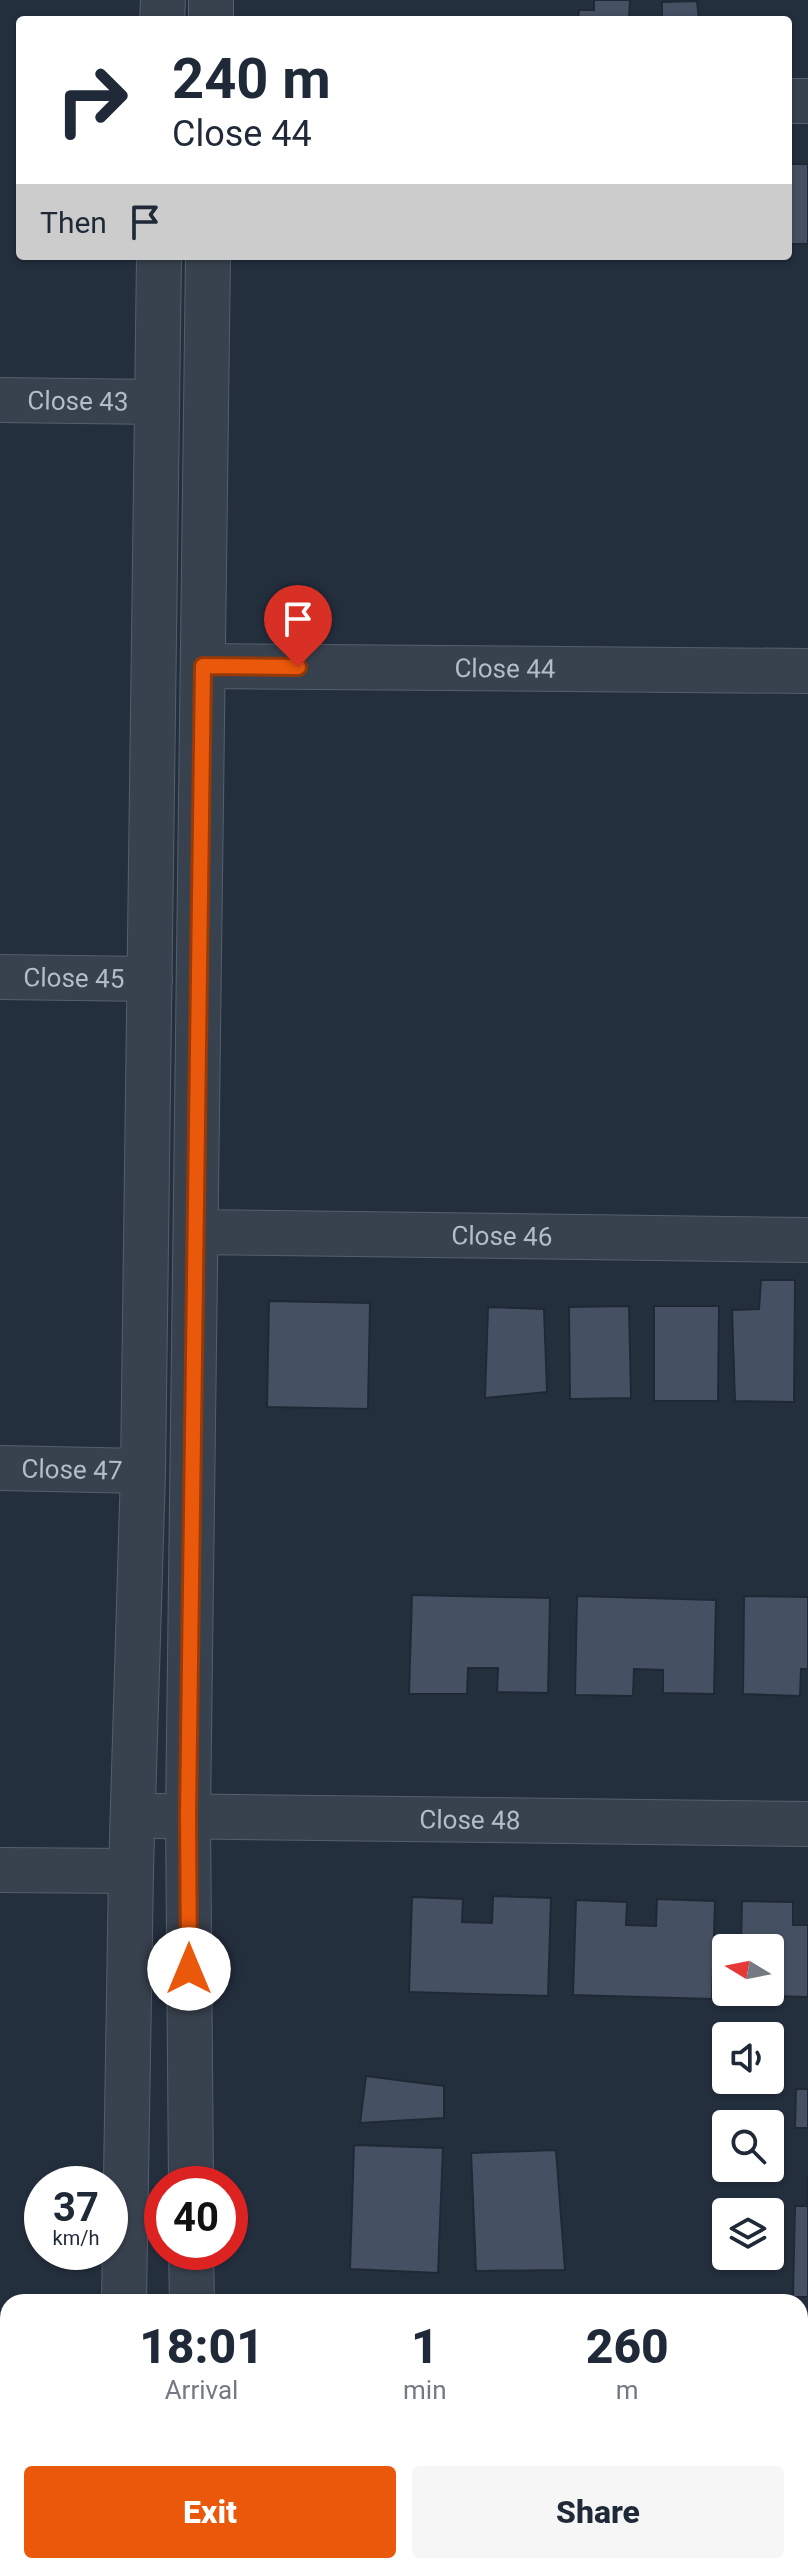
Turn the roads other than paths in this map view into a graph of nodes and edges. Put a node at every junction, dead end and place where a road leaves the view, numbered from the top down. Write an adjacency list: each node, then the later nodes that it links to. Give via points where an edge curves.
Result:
1 (159, 260): 4 (street)
2 (208, 260): 6 (street)
3 (0, 400): 4 (street, Close 43)
4 (157, 402): 5 (street)
5 (155, 561): 6 (street); 10 (street)
6 (205, 562): 7 (street)
7 (203, 666): 8 (street, Close 44); 11 (street)
8 (808, 671)
9 (0, 977): 10 (street, Close 45)
10 (150, 979): 14 (street)
11 (196, 1232): 12 (street, Close 46); 15 (street)
12 (808, 1240)
13 (0, 1468): 14 (street, Close 47)
14 (143, 1471): 16 (street)
15 (188, 1815): 16 (street, Close 48); 17 (street, Close 48); 20 (street)
16 (132, 1817): 19 (street)
17 (808, 1824)
18 (0, 1870): 19 (street)
19 (131, 1871): 22 (street)
20 (191, 2166)
21 (191, 2270): 23 (street)
22 (124, 2294)
23 (192, 2294)

